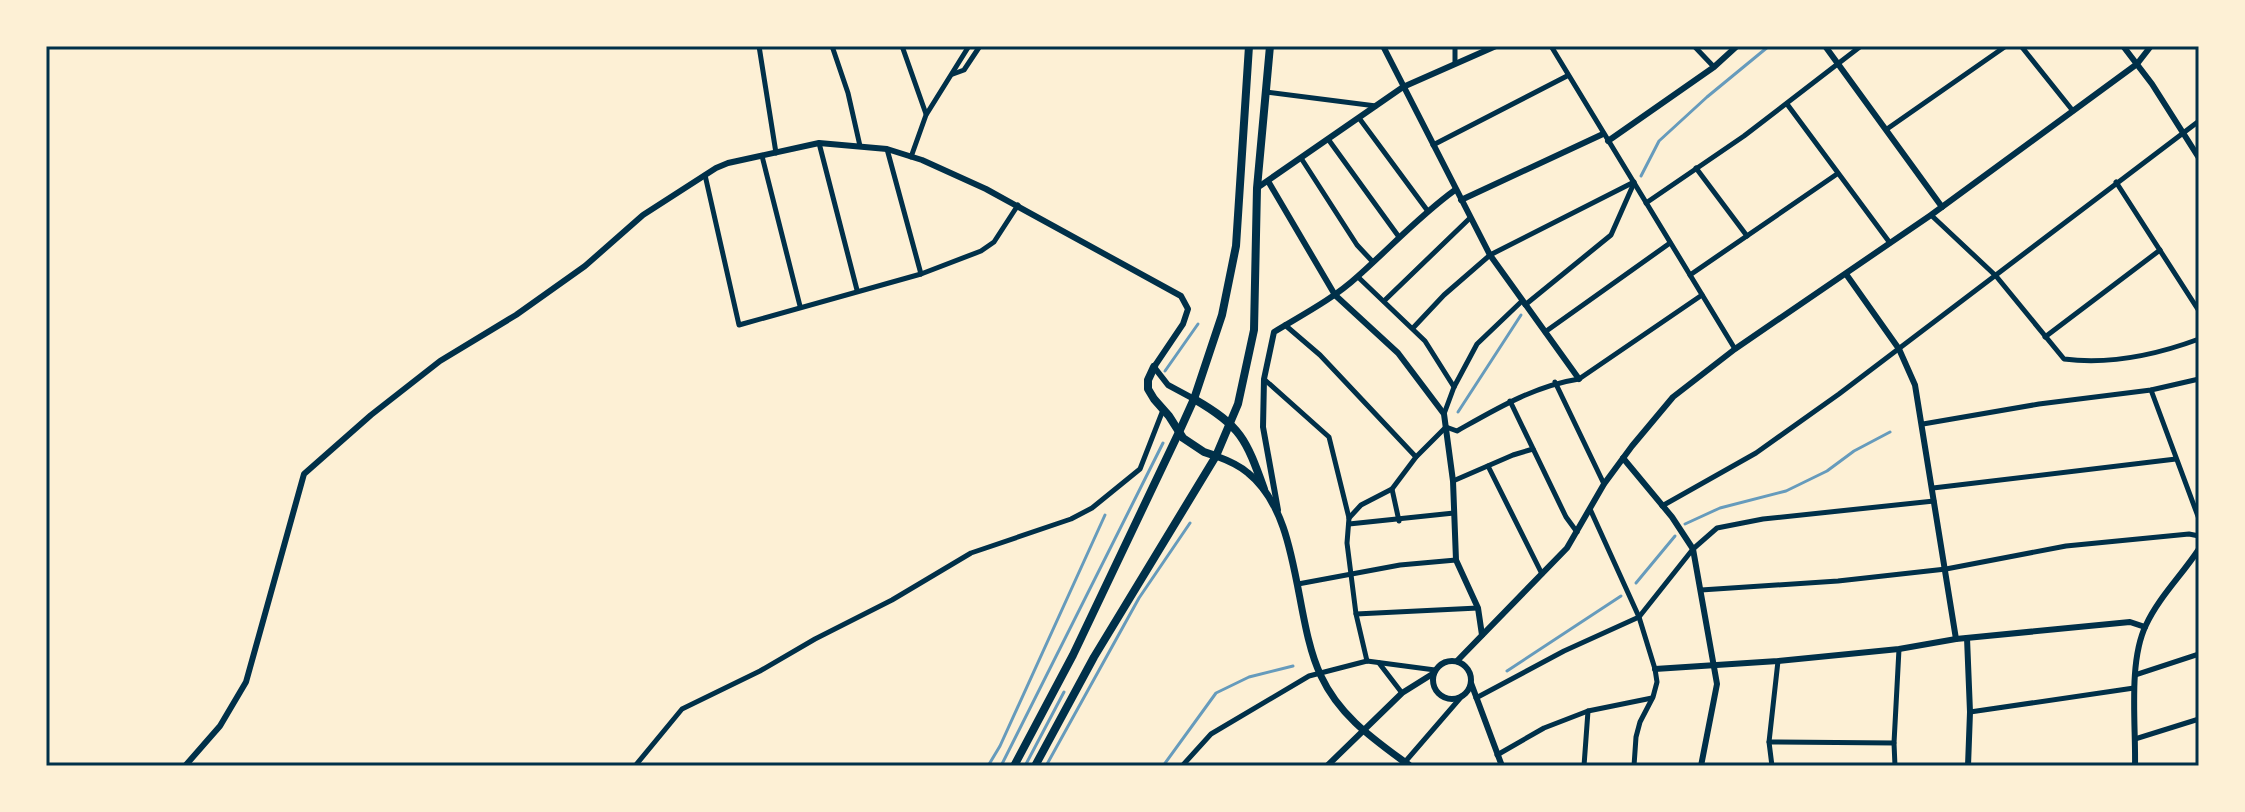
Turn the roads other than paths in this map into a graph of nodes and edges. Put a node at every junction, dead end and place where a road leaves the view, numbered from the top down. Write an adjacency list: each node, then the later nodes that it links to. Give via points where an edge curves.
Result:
1 (759, 46): 42 (street)
2 (832, 46): 39 (street)
3 (902, 46): 31 (street)
4 (969, 46): 24 (street)
5 (980, 46): 24 (street, via 964,70)
6 (1249, 46): 95 (highway, via 1236,246 1222,315)
7 (1270, 46): 27 (highway)
8 (1383, 46): 26 (street)
9 (1455, 46): 20 (street)
10 (1496, 46): 20 (street)
11 (1551, 46): 25 (street)
12 (1694, 46): 23 (street)
13 (1737, 46): 23 (street)
14 (1825, 46): 22 (street)
15 (1861, 46): 22 (street)
16 (2006, 46): 34 (street)
17 (2021, 46): 30 (street)
18 (2123, 46): 21 (street)
19 (2151, 46): 21 (street)
20 (1455, 63): 26 (street)
21 (2137, 64): 30 (street); 35 (street)
22 (1837, 65): 28 (street); 34 (street)
23 (1714, 67): 36 (street)
24 (952, 75): 31 (street)
25 (1567, 76): 36 (street); 40 (street)
26 (1403, 87): 29 (street); 40 (street)
27 (1266, 92): 29 (street); 53 (highway)
28 (1787, 104): 47 (street); 48 (street)
29 (1377, 106): 32 (street)
30 (2073, 111): 58 (street)
31 (926, 115): 44 (street)
32 (1359, 118): 37 (street); 59 (street)
33 (2199, 121): 35 (street)
34 (1887, 129): 58 (street)
35 (2183, 132): 46 (street); 52 (street)
36 (1606, 138): 51 (street); 55 (street)
37 (1328, 139): 45 (street); 63 (street)
38 (819, 143): 39 (street); 42 (street); 74 (street)
39 (860, 146): 41 (street)
40 (1433, 146): 54 (street)
41 (887, 149): 44 (street); 69 (street)
42 (776, 153): 43 (street)
43 (762, 156): 49 (street, via 728,163); 79 (street)
44 (911, 157): 57 (street)
45 (1301, 158): 50 (street); 68 (street)
46 (2199, 158)
47 (1696, 168): 56 (street); 62 (street)
48 (1837, 174): 62 (street); 65 (street)
49 (705, 175): 79 (street, via 739,325); 165 (street, via 643,215 585,266 516,315 440,361 304,474 246,682 220,726)
50 (1268, 181): 53 (street); 75 (street)
51 (1634, 182): 56 (street); 67 (street); 78 (street, via 1611,235)
52 (2116, 182): 66 (street); 72 (street)
53 (1257, 188): 99 (highway, via 1254,330)
54 (1455, 190): 55 (street); 59 (street)
55 (1461, 200): 61 (street)
56 (1646, 203): 64 (street)
57 (1018, 205): 69 (street, via 994,242); 88 (street, via 1181,296 1186,318)
58 (1942, 207): 60 (street)
59 (1427, 210): 63 (street)
60 (1931, 215): 65 (street); 72 (street)
61 (1470, 218): 67 (street); 77 (street)
62 (1747, 236): 71 (street)
63 (1399, 237): 68 (street)
64 (1670, 243): 71 (street); 83 (street)
65 (1890, 243): 70 (street)
66 (2160, 250): 80 (street); 84 (street)
67 (1490, 255): 78 (street); 82 (street)
68 (1372, 261): 73 (street)
69 (921, 274): 74 (street)
70 (1846, 274): 86 (street); 87 (street)
71 (1690, 275): 76 (street)
72 (1996, 276): 84 (street); 87 (street)
73 (1358, 277): 75 (street); 77 (street)
74 (857, 290): 79 (street)
75 (1335, 295): 81 (street); 98 (street, via 1398,353)
76 (1702, 295): 86 (street); 90 (street)
77 (1384, 301): 82 (street)
78 (1524, 303): 83 (street); 93 (street, via 1477,344)
79 (800, 306)
80 (2199, 311)
81 (1285, 325): 89 (street, via 1274,332); 105 (street)
82 (1413, 328): 93 (street)
83 (1545, 332): 90 (street)
84 (2045, 337): 85 (street, via 2064,359 2079,361 2148,356)
85 (2199, 339)
86 (1735, 349): 106 (street, via 1673,397)
87 (1899, 349): 100 (street, via 1915,385); 115 (street, via 1756,453)
88 (1154, 367): 95 (street, via 1168,385); 97 (highway, via 1148,389)
89 (1264, 379): 118 (street, via 1263,427); 120 (street, via 1329,437)
90 (1579, 379): 92 (street)
91 (2199, 379): 94 (street)
92 (1555, 382): 96 (street); 110 (street)
93 (1454, 387): 98 (street)
94 (2151, 390): 100 (street); 107 (street)
95 (1194, 399): 99 (highway); 102 (highway)
96 (1510, 401): 101 (street, via 1457,431); 103 (street)
97 (1163, 410): 102 (highway); 166 (street, via 1140,469 1092,508 971,553 682,709)
98 (1444, 414): 101 (street)
99 (1231, 424): 104 (highway); 112 (highway, via 1247,443)
100 (1923, 424): 111 (street)
101 (1446, 427): 105 (street); 109 (street)
102 (1180, 430): 104 (highway, via 1183,438); 167 (highway)
103 (1533, 449): 108 (street); 122 (street)
104 (1216, 456): 112 (main road, via 1249,473); 168 (highway, via 1094,657)
105 (1416, 457): 113 (street)
106 (1623, 458): 110 (street); 115 (street)
107 (2176, 459): 111 (street); 119 (street)
108 (1488, 466): 109 (street); 129 (street)
109 (1453, 481): 117 (street)
110 (1604, 484): 116 (street)
111 (1933, 488): 114 (street)
112 (1264, 489): 118 (main road)
113 (1392, 489): 120 (street, via 1361,505); 121 (street)
114 (1934, 501): 124 (street, via 1717,528); 127 (street)
115 (1662, 506): 124 (street)
116 (1590, 509): 122 (street); 134 (street)
117 (1454, 513): 121 (street); 126 (street)
118 (1279, 515): 130 (main road)
119 (2199, 519)
120 (1349, 521): 121 (street); 128 (street)
121 (1399, 521)
122 (1577, 532): 129 (street)
123 (2199, 536): 127 (street, via 2066,546)
124 (1693, 549): 131 (street); 134 (street)
125 (2199, 549): 135 (street)
126 (1456, 560): 128 (street); 132 (street)
127 (1946, 569): 131 (street); 138 (street)
128 (1352, 575): 130 (street); 133 (street)
129 (1543, 575): 136 (street)
130 (1298, 584): 148 (main road)
131 (1701, 590): 145 (street)
132 (1478, 608): 133 (street); 136 (street)
133 (1356, 614): 141 (street)
134 (1639, 617): 146 (street); 155 (street)
135 (2145, 627): 137 (street, via 2130,622); 149 (street)
136 (1482, 635): 142 (street)
137 (1967, 638): 138 (street); 157 (street)
138 (1956, 639): 139 (street)
139 (1899, 649): 143 (street); 162 (street)
140 (2199, 654): 149 (street)
141 (1367, 661): 144 (street); 148 (street)
142 (1457, 661): 147 (street, via 1444,662); 150 (street, via 1470,672)
143 (1778, 661): 145 (street); 161 (street)
144 (1379, 663): 147 (street); 152 (street)
145 (1714, 665): 146 (street); 174 (street, via 1717,684)
146 (1655, 669): 154 (street)
147 (1434, 672): 152 (street); 153 (street, via 1438,694)
148 (1320, 673): 159 (main road); 169 (street, via 1211,734)
149 (2135, 675): 151 (street)
150 (1471, 683): 153 (street); 155 (street)
151 (2134, 688): 157 (street); 160 (street)
152 (1402, 693): 159 (street)
153 (1462, 696): 164 (street)
154 (1653, 697): 156 (street); 173 (street, via 1640,722)
155 (1476, 698): 163 (street)
156 (1588, 711): 163 (street); 172 (street)
157 (1970, 712): 177 (street)
158 (2199, 719): 160 (street)
159 (1362, 731): 164 (main road); 170 (street)
160 (2135, 739): 178 (street)
161 (1769, 742): 162 (street); 175 (street)
162 (1894, 743): 176 (street)
163 (1497, 755): 171 (street)
164 (1407, 764)
165 (185, 766)
166 (635, 766)
167 (1014, 766)
168 (1035, 766)
169 (1182, 766)
170 (1327, 766)
171 (1502, 766)
172 (1584, 766)
173 (1634, 766)
174 (1701, 766)
175 (1772, 766)
176 (1895, 766)
177 (1968, 766)
178 (2135, 766)

